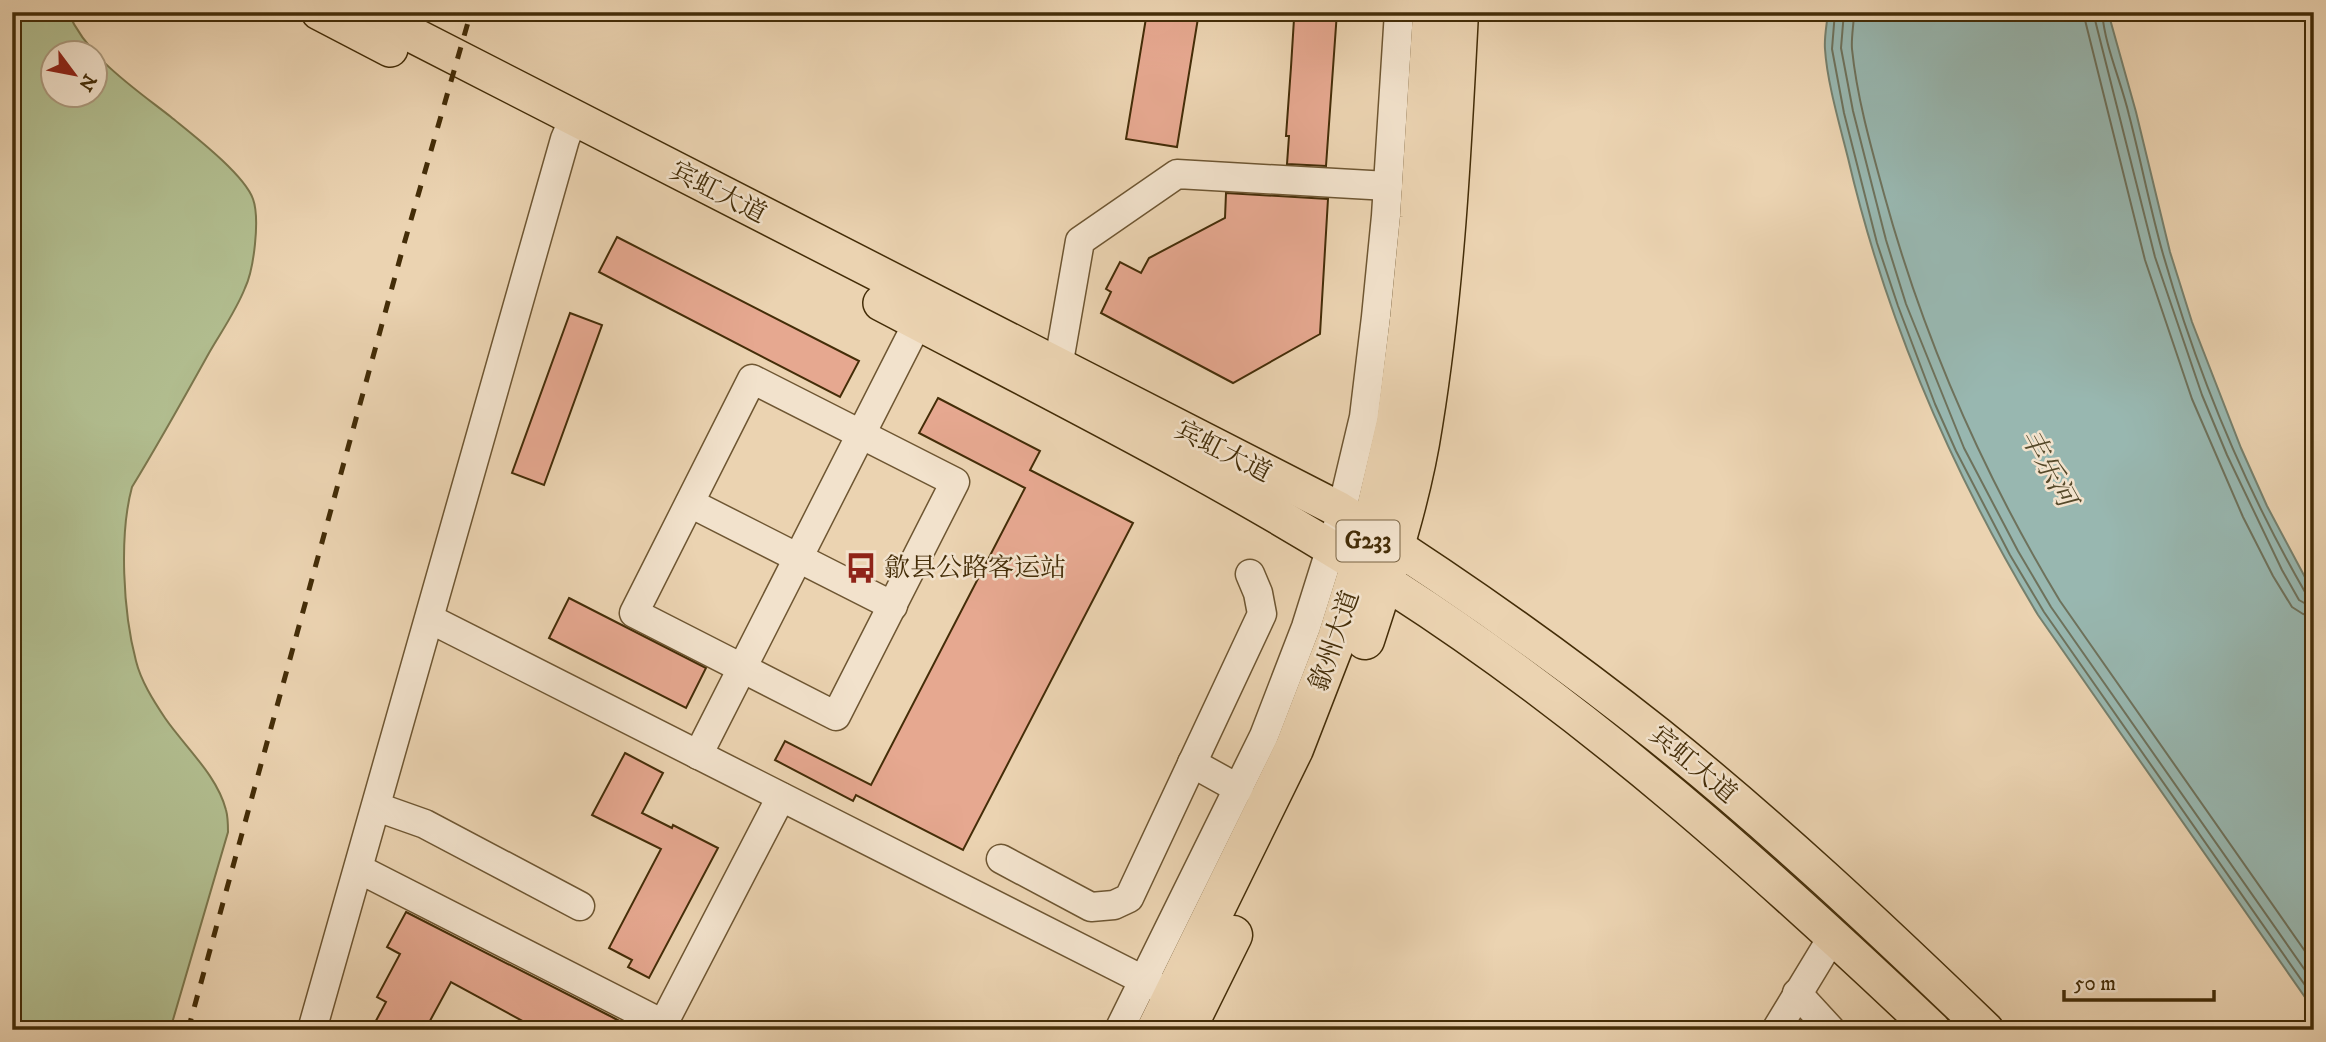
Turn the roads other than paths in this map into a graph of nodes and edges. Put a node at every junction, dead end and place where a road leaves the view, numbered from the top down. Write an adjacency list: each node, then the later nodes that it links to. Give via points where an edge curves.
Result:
1 (318, 12): 6 (main road, 宾虹大道)
2 (368, 12): 6 (main road, 宾虹大道)
3 (1399, 12): 7 (street)
4 (1432, 12): 12 (highway, 歙州大道 / G233, via 1409,320 1396,422)
5 (1459, 12): 12 (highway, 歙州大道 / G233, via 1447,207 1423,426)
6 (569, 129): 8 (main road, 宾虹大道); 9 (main road, 宾虹大道); 17 (street)
7 (1388, 186): 9 (street, via 1177,174 1080,240); 12 (street, via 1364,416)
8 (918, 323): 10 (street); 14 (main road, 宾虹大道, via 1241,494)
9 (1058, 367): 12 (main road, 宾虹大道)
10 (861, 434): 11 (street, via 752,379); 13 (street); 16 (street, via 955,482)
11 (690, 503): 13 (street); 18 (street, via 634,613)
12 (1369, 529): 14 (highway, 歙州大道 / G233); 37 (main road, 宾虹大道, via 1538,643 1657,735 1761,821)
13 (798, 558): 16 (street); 18 (street)
14 (1359, 565): 21 (street, via 1286,682); 27 (main road, 宾虹大道, via 1516,672 1635,763); 29 (highway, 歙州大道 / G233, via 1338,638 1294,749)
15 (1250, 573): 20 (street, via 1262,614)
16 (893, 606): 18 (street, via 836,716)
17 (430, 619): 19 (street); 23 (street)
18 (742, 668): 19 (street)
19 (698, 755): 22 (street)
20 (1192, 763): 21 (street); 24 (street, via 1129,898 1122,902 1091,906)
21 (1239, 789): 29 (street)
22 (781, 796): 29 (street); 30 (street)
23 (377, 807): 25 (street); 26 (street, via 425,824)
24 (1002, 859)
25 (359, 869): 30 (street); 31 (street)
26 (580, 906)
27 (1833, 936): 28 (street); 36 (main road, 宾虹大道)
28 (1797, 993): 34 (street); 35 (street)
29 (1168, 1001): 32 (street); 33 (highway, 歙州大道 / G233)
30 (662, 1027)
31 (312, 1030)
32 (1119, 1030)
33 (1156, 1030)
34 (1776, 1030)
35 (1831, 1030)
36 (1933, 1030)
37 (1986, 1030)

